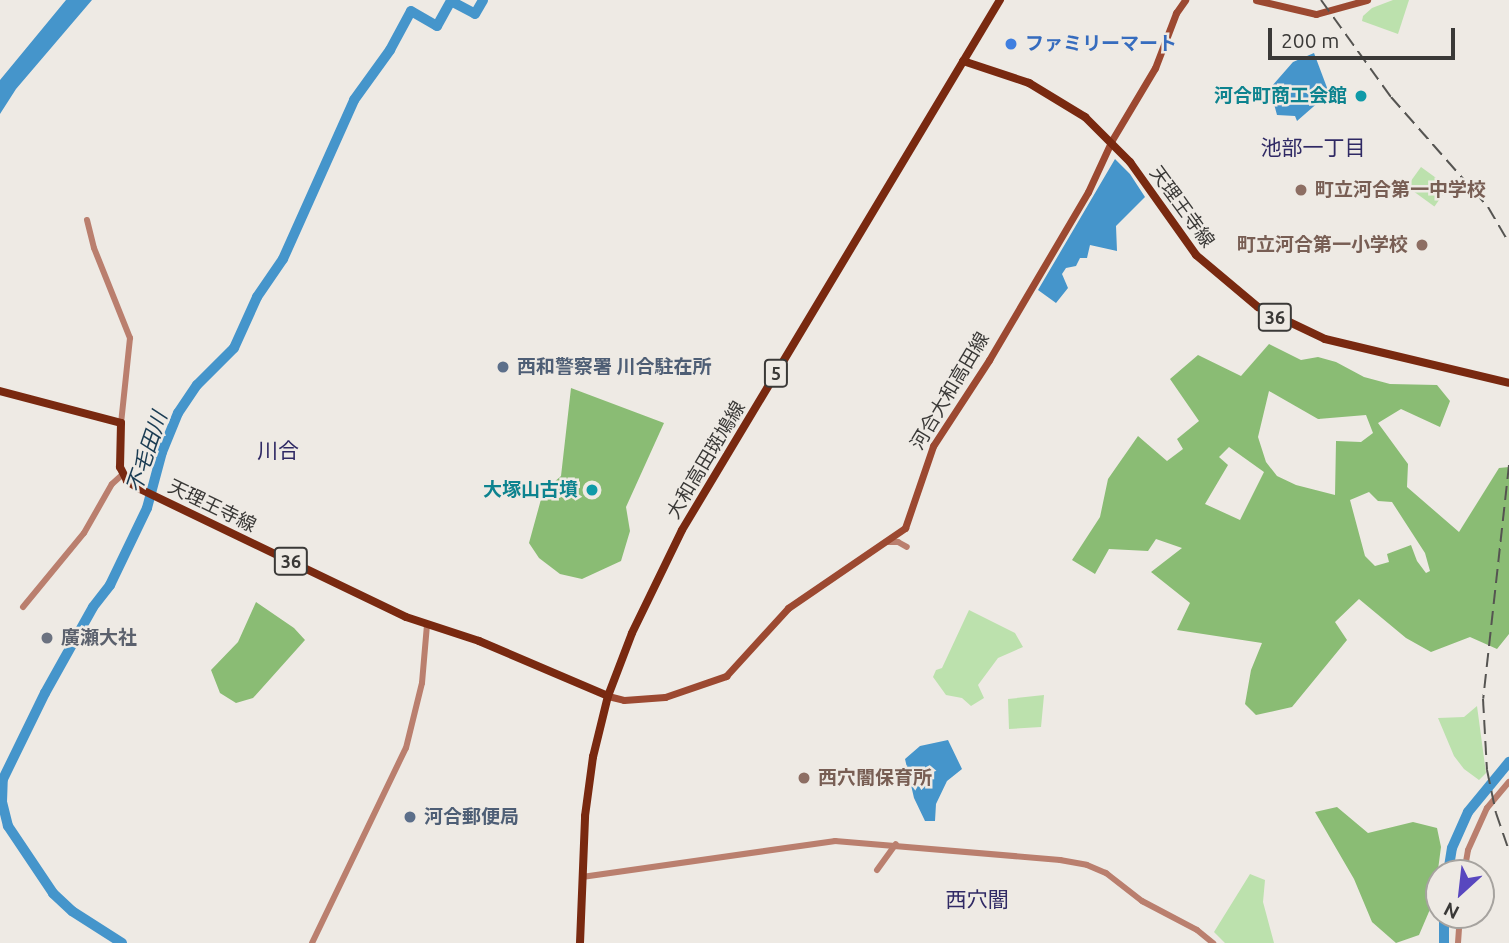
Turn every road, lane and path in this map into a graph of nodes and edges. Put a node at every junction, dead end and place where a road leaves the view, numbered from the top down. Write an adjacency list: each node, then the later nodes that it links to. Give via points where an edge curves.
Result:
1 (1000, 0): 5 (main road, 大和高田斑鳩線 / 5)
2 (1185, 0): 6 (main road, 河合大和高田線, via 1155,68)
3 (1256, 0): 4 (main road, via 1316,14)
4 (1367, 0)
5 (963, 61): 6 (main road, 天理王寺線 / 36, via 1050,94); 16 (main road, 大和高田斑鳩線 / 5, via 682,530 632,633)
6 (1112, 140): 8 (main road, 天理王寺線 / 36, via 1196,254 1258,307 1325,339); 12 (main road, 河合大和高田線, via 1088,192 933,446 909,521)
7 (87, 220): 10 (street, via 130,338)
8 (1509, 383)
9 (0, 391): 10 (main road)
10 (121, 423): 11 (main road, via 118,451)
11 (122, 475): 14 (street, via 84,533); 15 (main road, 天理王寺線 / 36, via 151,494)
12 (886, 542): 13 (street); 16 (main road, 河合大和高田線, via 788,608 726,676 665,697 624,700)
13 (907, 547)
14 (23, 607)
15 (427, 625): 16 (main road, 天理王寺線 / 36, via 479,641); 22 (street, via 422,683 406,748)
16 (608, 696): 21 (main road, 大和高田斑鳩線 / 5, via 589,779)
17 (1509, 782): 19 (street, via 1487,808)
18 (896, 844): 20 (street); 21 (street, via 823,842); 24 (street, via 1087,865)
19 (1466, 859)
20 (877, 870)
21 (582, 877): 23 (main road, 大和高田斑鳩線 / 5)
22 (312, 943)
23 (580, 943)
24 (1213, 943)

